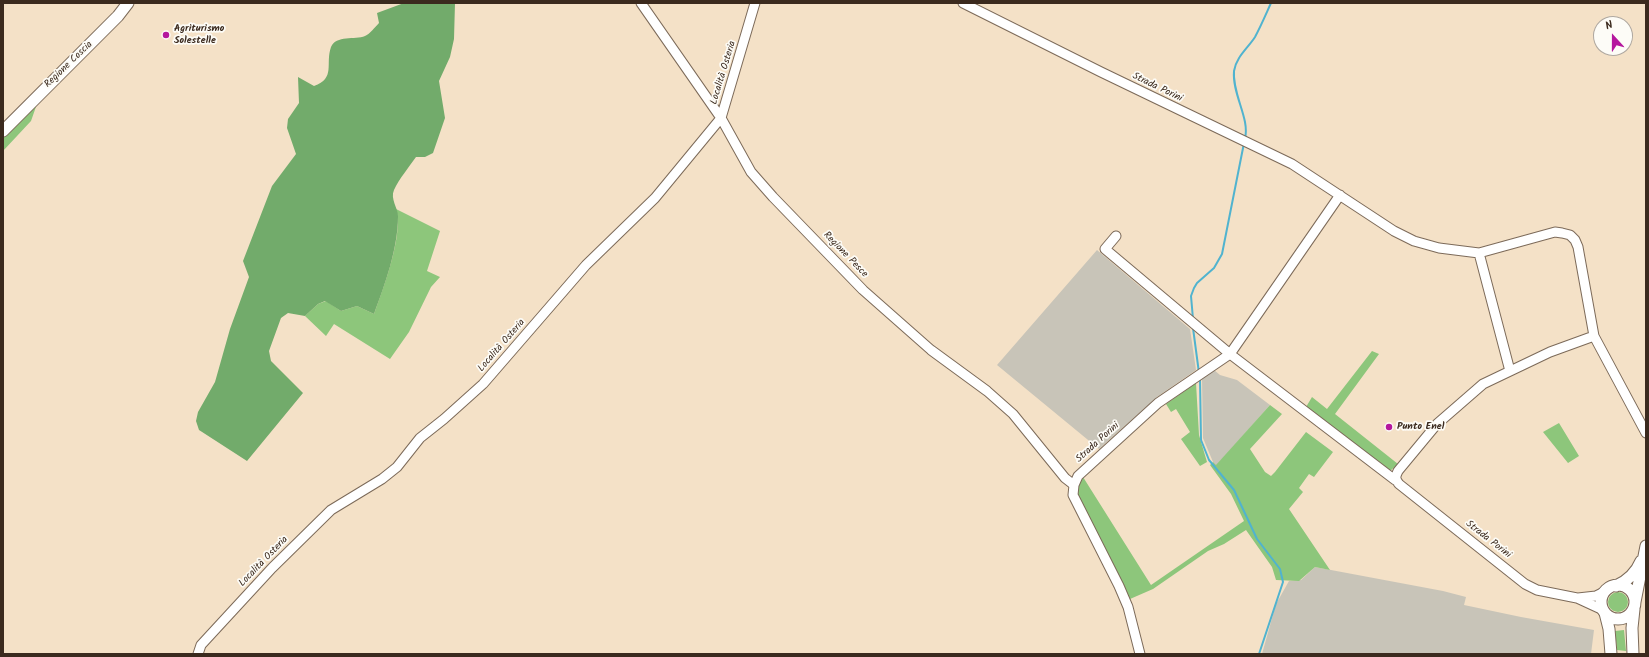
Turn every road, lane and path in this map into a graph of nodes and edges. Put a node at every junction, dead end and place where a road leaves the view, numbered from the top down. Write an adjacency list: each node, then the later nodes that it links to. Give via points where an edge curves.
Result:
1 (128, 3): 6 (main road, Regione Coscia, via 118,16)
2 (641, 3): 5 (street, Regione Pesce)
3 (755, 3): 5 (street, Località Osteria)
4 (963, 3): 7 (street, Strada Porini, via 1292,164)
5 (722, 118): 15 (street, Regione Pesce, via 751,172 836,263 932,350 1013,414 1065,478); 21 (street, Località Osteria, via 655,198 586,264 483,384 420,438 397,467 331,510 272,568 201,645)
6 (5, 127)
7 (1340, 195): 9 (street, Strada Porini, via 1394,231 1414,241 1439,248); 11 (street, Strada Porini)
8 (1116, 236): 11 (street, Strada Porini, via 1105,249)
9 (1479, 253): 10 (street, Strada Porini, via 1554,232 1570,235 1578,247); 12 (street)
10 (1594, 336): 12 (street, via 1550,352); 13 (street, Strada Porini)
11 (1230, 354): 14 (street, Strada Porini); 15 (street, Strada Porini, via 1158,403 1078,476)
12 (1510, 371): 14 (street, via 1483,384 1437,424 1398,471)
13 (1646, 433)
14 (1396, 480): 18 (street, Strada Porini, via 1525,584 1537,590)
15 (1074, 485): 22 (street, via 1073,495 1128,607)
16 (1646, 548): 17 (main road, via 1635,572 1625,582); 19 (main road)
17 (1611, 589): 18 (street, Strada Porini, via 1596,596); 19 (main road, via 1627,588 1634,597); 20 (main road, via 1602,600)
18 (1577, 598): 20 (street, Strada Porini)
19 (1635, 605): 20 (main road, via 1624,618 1614,618); 24 (main road)
20 (1604, 612): 23 (main road, via 1609,629)
21 (198, 654)
22 (1140, 654)
23 (1611, 654)
24 (1633, 654)

